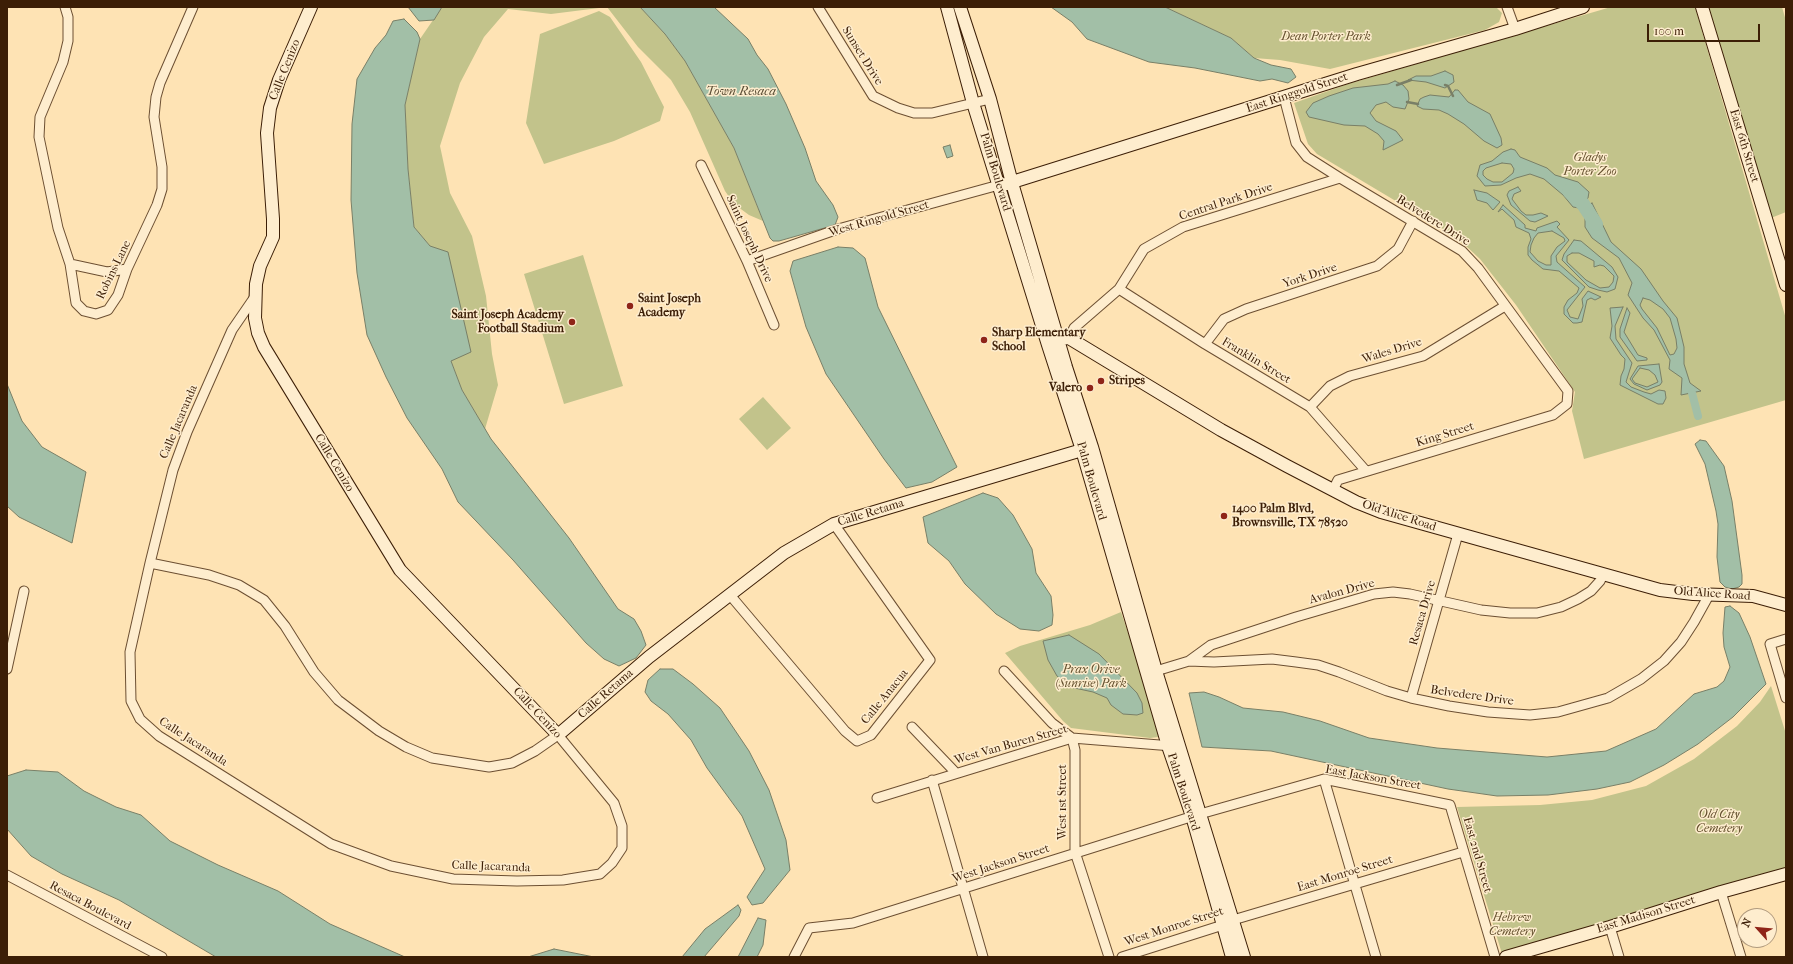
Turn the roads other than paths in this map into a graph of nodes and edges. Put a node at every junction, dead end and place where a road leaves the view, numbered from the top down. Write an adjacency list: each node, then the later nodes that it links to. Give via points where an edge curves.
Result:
1 (65, 7): 20 (street, Robins Lane, via 68,17 68,41 63,62 40,117 39,137 58,228)
2 (193, 7): 21 (street, Robins Lane, via 156,97 154,117 162,167 162,189 158,205)
3 (311, 7): 24 (main road, Calle Cenizo, via 279,80 270,108 267,133 273,237 260,266)
4 (818, 7): 13 (street, Sunset Drive, via 873,96 914,113 932,113)
5 (946, 7): 13 (main road, Palm Boulevard)
6 (960, 7): 12 (main road, Palm Boulevard)
7 (1507, 7): 10 (street)
8 (1583, 7): 10 (main road, East Ringgold Street)
9 (1702, 7): 22 (main road, East 6th Street)
10 (1515, 29): 11 (main road, East Ringgold Street)
11 (1284, 97): 15 (street, Belvedere Drive, via 1296,143 1307,157); 16 (main road, East Ringgold Street)
12 (990, 98): 13 (street, Sunset Drive); 16 (main road, Palm Boulevard)
13 (973, 103): 17 (main road, Palm Boulevard)
14 (700, 165): 19 (street, Saint Joseph Drive)
15 (1340, 178): 18 (street, Belvedere Drive); 23 (street, Central Park Drive, via 1183,228 1144,249)
16 (1012, 183): 17 (main road, West Ringold Street); 27 (main road, Palm Boulevard)
17 (999, 185): 19 (street, West Ringold Street, via 838,230); 27 (main road, Palm Boulevard)
18 (1413, 221): 25 (street, Belvedere Drive, via 1462,251 1478,268); 28 (street, York Drive, via 1398,249 1377,266 1246,309 1224,319)
19 (747, 261): 26 (street, Saint Joseph Drive)
20 (70, 264): 21 (street, via 108,272); 21 (street, Robins Lane, via 76,303 84,310 96,314 108,310 118,295)
21 (127, 270)
22 (1786, 285)
23 (1119, 289): 27 (street, Central Park Drive); 28 (street, Franklin Street)
24 (254, 298): 36 (street, Calle Jacaranda, via 232,330 187,432 173,470); 52 (main road, Calle Cenizo, via 258,333 264,347 400,570)
25 (1505, 306): 29 (street, Belvedere Drive, via 1568,391); 30 (street, Wales Drive, via 1423,356 1350,376 1330,386)
26 (774, 325)
27 (1058, 341): 31 (main road, Palm Boulevard); 33 (main road, Old Alice Road)
28 (1205, 344): 30 (street, Franklin Street)
29 (1567, 404): 32 (street, King Street, via 1553,415)
30 (1310, 407): 32 (street, Franklin Street)
31 (1087, 448): 34 (main road, Calle Retama); 48 (main road, Palm Boulevard); 54 (main road, Palm Boulevard)
32 (1366, 471): 33 (street, King Street, via 1338,480)
33 (1332, 490): 35 (main road, Old Alice Road, via 1381,512)
34 (834, 524): 39 (main road, Calle Retama, via 784,553); 39 (street, Calle Anacua, via 930,660 871,735 857,741 845,731)
35 (1458, 534): 37 (main road, Old Alice Road); 41 (street, Resaca Drive)
36 (150, 563): 52 (street, Calle Retama, via 201,572 239,585 264,600 285,626 314,672 338,700 380,731 406,747 432,758 489,766 512,763); 61 (street, Calle Jacaranda, via 130,652 131,701 140,719 159,736 331,844 391,866 453,879 517,881 563,880 600,874 612,863)
37 (1603, 574): 40 (main road, Old Alice Road, via 1660,590); 41 (street, Avalon Drive, via 1591,591 1578,599 1561,607 1537,613 1481,610)
38 (24, 591): 44 (street)
39 (730, 595): 52 (main road, Calle Retama, via 649,657)
40 (1709, 595): 42 (main road, Old Alice Road, via 1753,596); 49 (street, Belvedere Drive, via 1681,642 1664,662 1608,698 1558,712 1530,715 1488,712)
41 (1439, 602): 45 (street, Avalon Drive, via 1410,594 1374,594 1211,645); 49 (street, Resaca Drive)
42 (1786, 605)
43 (1786, 639): 50 (street, via 1770,644)
44 (9, 654): 46 (street)
45 (1189, 661): 48 (street, Avalon Drive); 49 (street, Belvedere Drive, via 1272,659 1318,666)
46 (7, 669)
47 (1004, 671): 53 (street, via 1052,723)
48 (1156, 671): 54 (main road, Palm Boulevard)
49 (1411, 698)
50 (1786, 698)
51 (912, 727): 55 (street)
52 (558, 735): 61 (street, Calle Cenizo, via 614,803 622,826)
53 (1072, 738): 54 (street, West Van Buren Street); 55 (street, West Van Buren Street); 62 (street, West 1st Street, via 1075,750)
54 (1174, 746): 60 (main road, Palm Boulevard)
55 (956, 773): 57 (street, West Van Buren Street)
56 (1324, 779): 59 (street, East Jackson Street); 60 (street, East Jackson Street); 66 (street)
57 (932, 780): 58 (street, West Van Buren Street); 67 (street)
58 (877, 798)
59 (1450, 805): 63 (street, East 2nd Street)
60 (1196, 815): 62 (street, West Jackson Street); 69 (main road, Palm Boulevard)
61 (622, 848)
62 (1075, 852): 67 (street, West Jackson Street); 74 (street, West 1st Street)
63 (1463, 852): 66 (street, East Monroe Street); 79 (street, East 2nd Street)
64 (1786, 874): 68 (main road, East Madison Street)
65 (7, 875): 71 (street, Resaca Boulevard)
66 (1355, 884): 69 (street, East Monroe Street); 78 (street)
67 (962, 889): 72 (street, West Jackson Street, via 853,923 809,928); 73 (street)
68 (1721, 892): 70 (main road, East Madison Street); 82 (street)
69 (1228, 923): 75 (street, West Monroe Street); 76 (main road, Palm Boulevard); 77 (main road, Palm Boulevard)
70 (1610, 927): 80 (main road, East Madison Street); 81 (street)
71 (162, 957)
72 (794, 957)
73 (983, 957)
74 (1109, 957)
75 (1122, 957)
76 (1232, 957)
77 (1244, 957)
78 (1376, 957)
79 (1495, 957)
80 (1506, 957)
81 (1619, 957)
82 (1741, 957)

